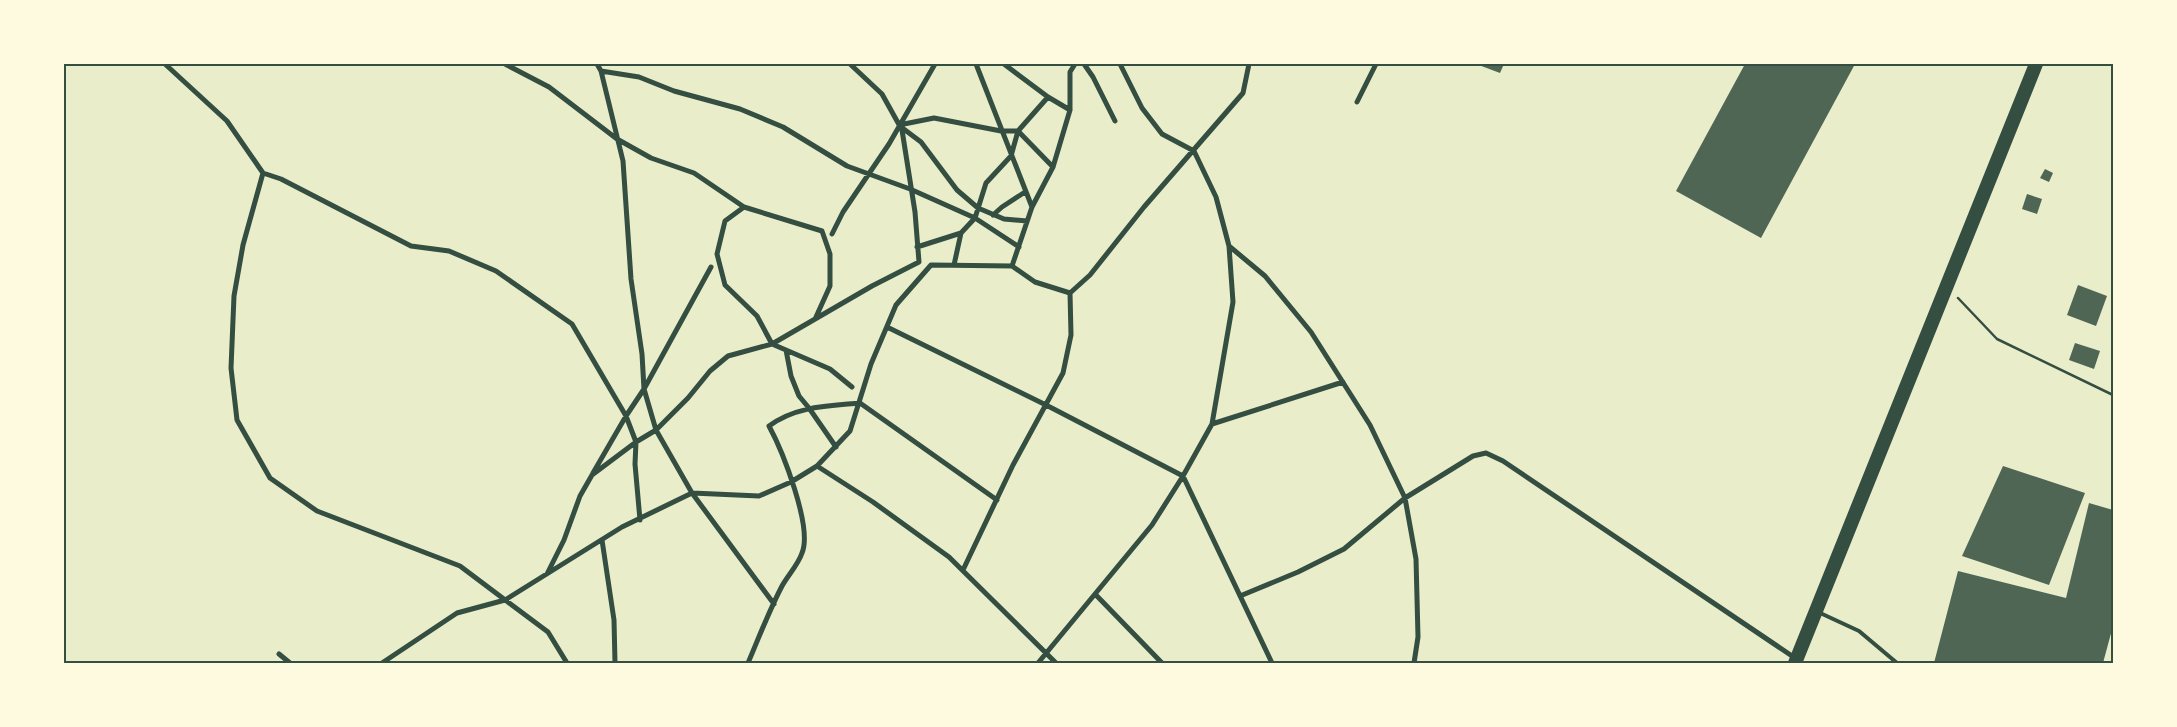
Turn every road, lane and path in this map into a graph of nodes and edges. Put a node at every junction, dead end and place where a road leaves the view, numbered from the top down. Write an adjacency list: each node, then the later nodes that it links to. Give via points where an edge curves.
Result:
1 (165, 64): 26 (street, via 227,121)
2 (505, 64): 22 (street, via 549,86)
3 (597, 64): 14 (street)
4 (850, 64): 19 (street, via 882,94)
5 (935, 64): 19 (street)
6 (976, 64): 20 (street)
7 (1004, 64): 15 (street)
8 (1075, 64): 17 (street, via 1070,72)
9 (1084, 64): 18 (street)
10 (1120, 64): 23 (street, via 1142,108 1162,134)
11 (1249, 64): 23 (street, via 1243,93)
12 (1376, 64): 16 (street)
13 (2036, 64): 44 (highway)
14 (601, 71): 22 (street); 27 (street, via 639,77 674,91 740,109 783,127 847,166)
15 (1048, 98): 17 (street); 21 (street)
16 (1357, 102)
17 (1070, 110): 25 (street)
18 (1115, 121)
19 (899, 125): 20 (street, via 934,118); 27 (street); 28 (street); 32 (street, via 921,142 957,190)
20 (1001, 131): 21 (street); 24 (street)
21 (1018, 131): 24 (street); 25 (street)
22 (617, 139): 30 (street, via 651,158 694,173); 52 (street, via 623,161 631,279)
23 (1194, 151): 39 (street, via 1216,197); 45 (street, via 1090,275)
24 (1011, 156): 29 (street); 32 (street, via 986,183)
25 (1053, 167): 31 (street)
26 (263, 172): 57 (street, via 411,246 449,251 496,271 572,324); 75 (street, via 243,245 234,296 230,368 237,420 270,478 318,511 460,566)
27 (870, 174): 28 (street); 37 (street, via 858,188)
28 (910, 189): 34 (street); 40 (street)
29 (1025, 192): 31 (street); 33 (street)
30 (744, 207): 46 (street, via 822,231 830,254 830,286); 48 (street, via 726,221 717,254 725,284 757,316)
31 (1032, 207): 35 (street)
32 (978, 208): 33 (street); 34 (street)
33 (993, 215): 35 (street)
34 (975, 218): 36 (street); 38 (street)
35 (1027, 221): 38 (street)
36 (961, 233): 40 (street); 41 (street)
37 (832, 234)
38 (1019, 246): 42 (street)
39 (1229, 246): 50 (street, via 1265,276 1311,332); 58 (street, via 1233,302)
40 (917, 247): 46 (street, via 919,262)
41 (954, 265): 42 (street); 47 (street, via 931,266 896,306)
42 (1012, 266): 45 (street, via 1035,282)
43 (711, 267): 52 (street)
44 (1947, 286): 53 (path, via 1997,339); 77 (highway)
45 (1070, 293): 55 (street, via 1071,335 1063,373)
46 (816, 318): 48 (street)
47 (887, 327): 54 (street, via 871,364); 55 (street)
48 (772, 344): 49 (street); 59 (street, via 728,356 710,370)
49 (786, 350): 51 (street, via 830,369); 56 (street, via 790,376)
50 (1343, 382): 58 (street); 67 (street, via 1370,425)
51 (852, 387)
52 (644, 390): 57 (street); 59 (street)
53 (2113, 395)
54 (860, 402): 56 (street); 61 (street, via 850,431); 68 (street)
55 (1046, 405): 64 (street); 68 (street)
56 (809, 408): 61 (street); 65 (street, via 782,416 769,426 781,448)
57 (626, 416): 60 (street); 63 (street)
58 (1212, 424): 64 (street)
59 (656, 430): 60 (street); 66 (street)
60 (636, 442): 63 (street); 69 (street)
61 (836, 447): 62 (street)
62 (817, 466): 65 (street); 71 (street, via 874,502)
63 (592, 475): 72 (street)
64 (1184, 476): 73 (street, via 1152,525); 74 (street)
65 (791, 482): 66 (street, via 759,496); 76 (street, via 803,522 803,552)
66 (692, 493): 69 (street); 76 (street)
67 (1405, 498): 74 (street, via 1344,549); 80 (street, via 1473,456 1486,454 1503,460); 90 (street, via 1416,559 1418,637)
68 (996, 500): 71 (street)
69 (640, 520): 70 (street)
70 (602, 540): 72 (street); 84 (street, via 614,620)
71 (963, 570): 78 (street)
72 (547, 574): 75 (street)
73 (1095, 594): 78 (street); 88 (street)
74 (1240, 596): 89 (street)
75 (505, 600): 82 (street, via 457,613); 83 (street, via 548,632)
76 (774, 604): 85 (street)
77 (1816, 611): 80 (highway); 91 (lane, via 1859,631)
78 (1047, 653): 86 (street); 87 (street)
79 (279, 654): 81 (street)
80 (1796, 661)
81 (290, 663)
82 (382, 663)
83 (567, 663)
84 (615, 663)
85 (748, 663)
86 (1038, 663)
87 (1056, 663)
88 (1162, 663)
89 (1272, 663)
90 (1414, 663)
91 (1897, 663)

